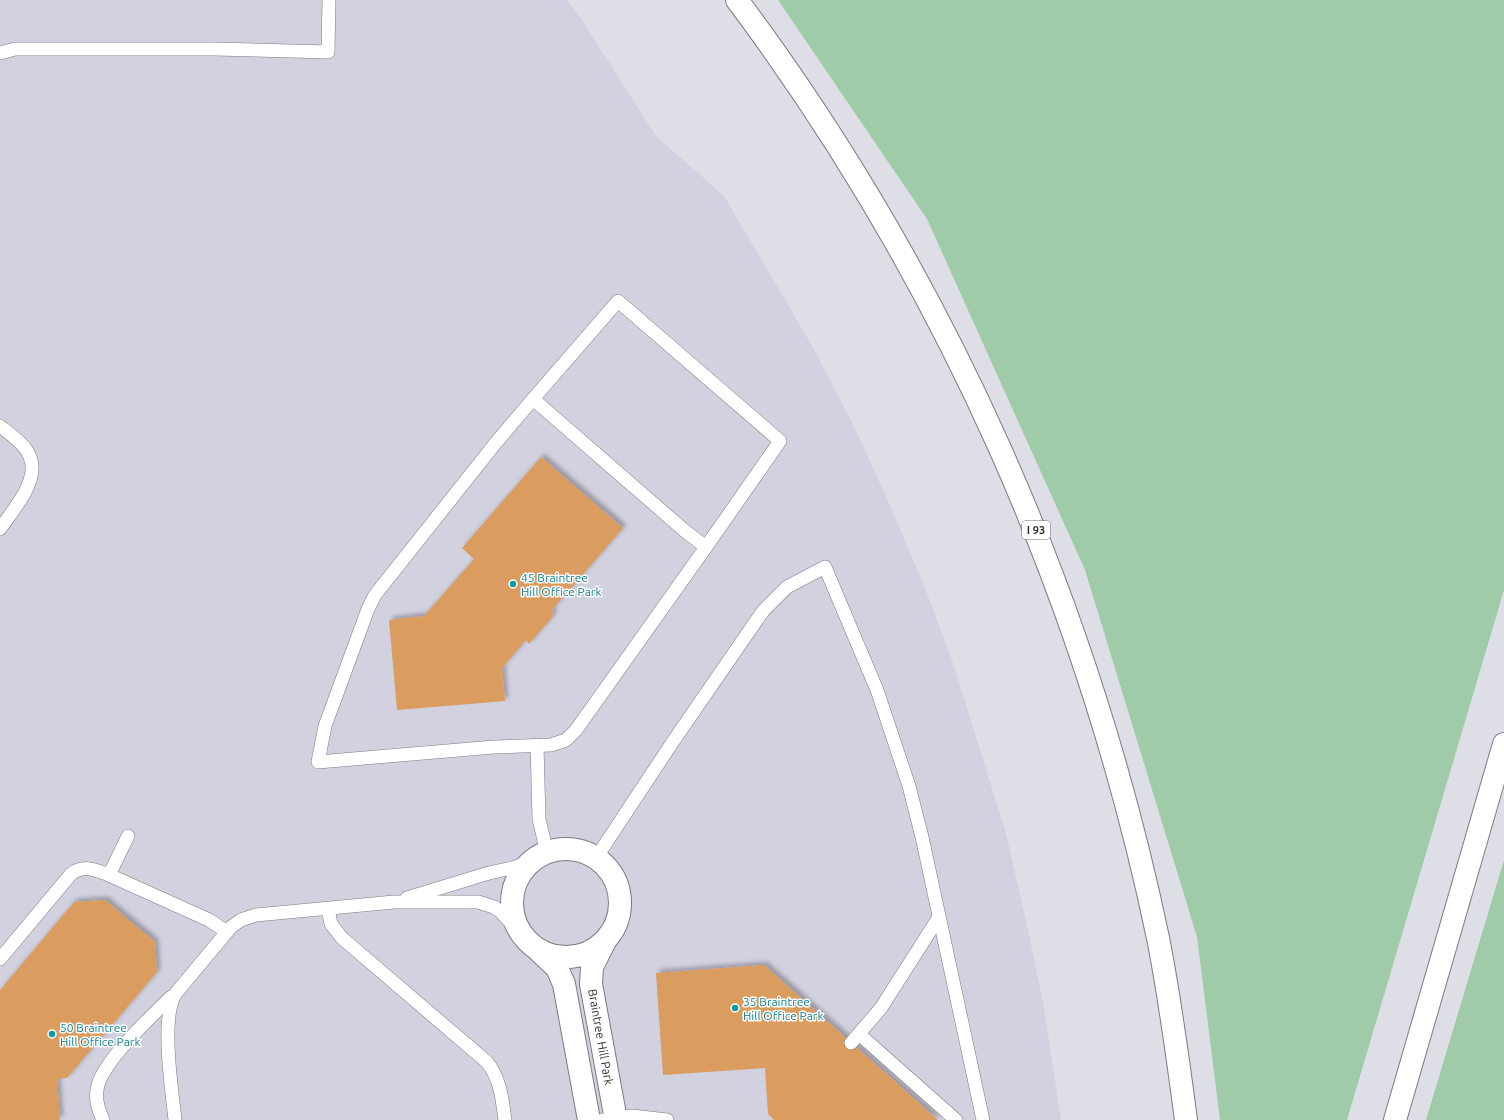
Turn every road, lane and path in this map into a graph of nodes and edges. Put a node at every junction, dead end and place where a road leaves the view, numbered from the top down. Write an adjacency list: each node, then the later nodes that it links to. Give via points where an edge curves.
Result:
1 (329, 0): 3 (lane, via 328,52 15,49)
2 (737, 0): 30 (main road, I 93, via 828,128 900,248 972,386 1005,456 1039,540 1072,627 1101,716 1136,844 1167,987)
3 (0, 53)
4 (533, 399): 7 (lane); 7 (lane, via 618,300 780,441); 9 (lane, via 375,595 324,726 318,762)
5 (0, 426): 6 (lane, via 26,451 32,465 30,481)
6 (0, 529)
7 (706, 547): 9 (lane, via 573,734 556,744)
8 (1504, 744): 31 (main road)
9 (537, 745): 11 (lane)
10 (128, 836): 13 (lane)
11 (543, 855): 12 (main road, Braintree Hill Park, via 556,850 576,850); 14 (lane, via 510,869); 19 (main road, via 530,863 522,873 513,895 514,916)
12 (596, 858): 16 (lane, via 763,611 787,586 825,567 864,657 890,727 915,811); 18 (main road, Braintree Hill Park, via 609,872 618,892 617,918)
13 (109, 875): 17 (lane, via 209,920); 20 (lane, via 88,868 74,872)
14 (394, 902): 15 (lane); 19 (lane, via 486,904 507,916)
15 (328, 908): 17 (lane, via 251,916 241,920); 25 (lane, via 331,924 342,938 487,1062 500,1087)
16 (939, 917): 28 (lane, via 881,1008 855,1039); 29 (lane)
17 (227, 932): 21 (lane)
18 (609, 934): 19 (main road, Braintree Hill Park, via 597,947 581,955 571,956 552,955); 22 (main road, Braintree Hill Park, via 592,967 591,984)
19 (528, 941): 26 (main road, via 552,961 562,976)
20 (0, 959)
21 (176, 993): 23 (lane, via 132,1037 102,1075 96,1096); 24 (lane, via 169,1008 168,1022)
22 (611, 1119): 27 (lane, via 639,1116)
23 (103, 1120)
24 (175, 1120)
25 (505, 1120)
26 (589, 1120)
27 (667, 1120)
28 (956, 1120)
29 (983, 1120)
30 (1186, 1120)
31 (1395, 1120)

